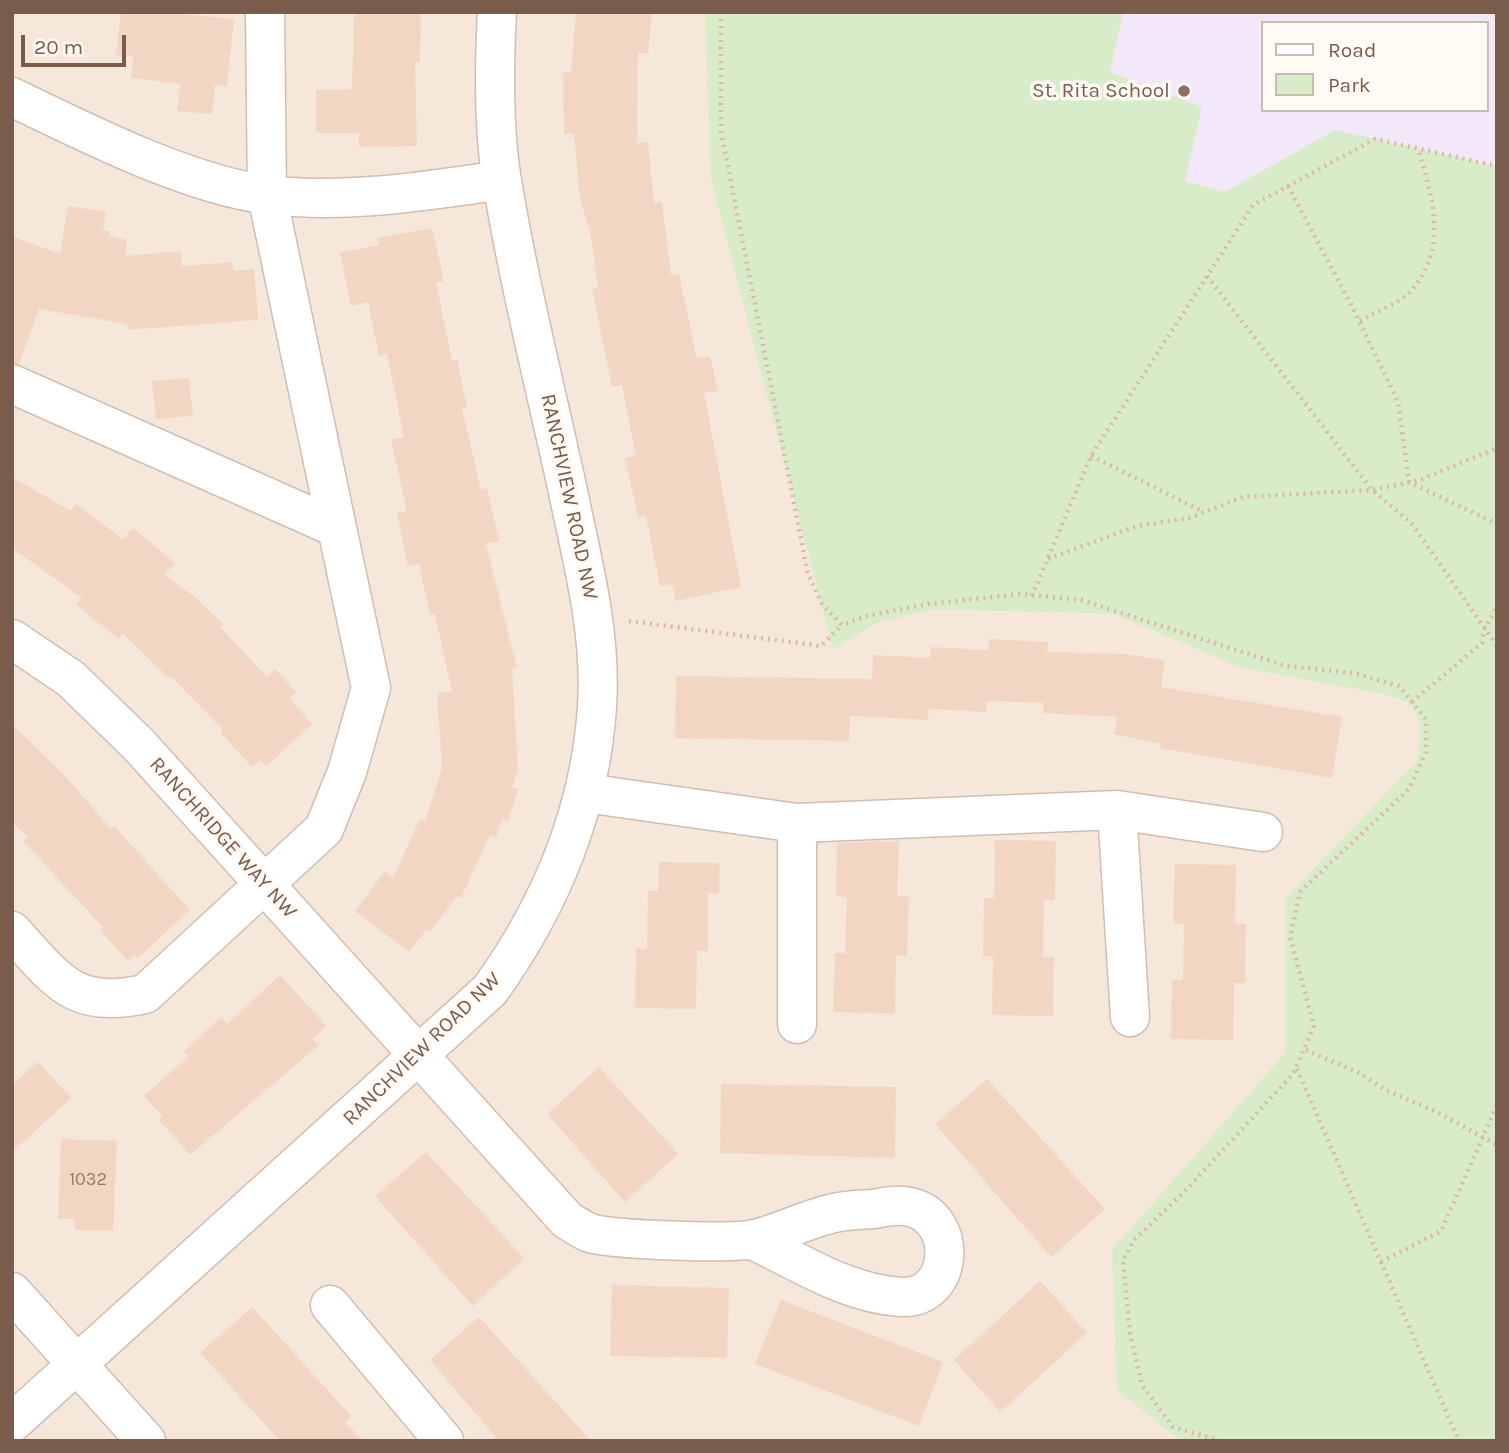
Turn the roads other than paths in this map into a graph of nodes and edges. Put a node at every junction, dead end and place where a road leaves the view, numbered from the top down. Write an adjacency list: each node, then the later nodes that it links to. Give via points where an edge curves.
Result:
1 (265, 12): 5 (street)
2 (497, 12): 4 (street, RANCHVIEW ROAD NW, via 495,87)
3 (12, 97): 5 (street, via 181,172)
4 (502, 180): 5 (street, via 333,199); 9 (street, RANCHVIEW ROAD NW, via 594,617 597,706)
5 (267, 194): 7 (street)
6 (12, 384): 7 (street)
7 (337, 528): 13 (street, via 370,688 347,772 324,829)
8 (12, 639): 13 (street, RANCHRIDGE WAY NW, via 71,679 139,745)
9 (585, 793): 11 (street); 17 (street, RANCHVIEW ROAD NW, via 557,877 516,954 490,990)
10 (1117, 810): 11 (street); 12 (street); 15 (street)
11 (797, 823): 16 (street)
12 (1263, 832)
13 (264, 883): 14 (street, via 145,994 118,1000 89,998 58,981); 17 (street, RANCHRIDGE WAY NW)
14 (12, 930)
15 (1130, 1017)
16 (797, 1024)
17 (417, 1056): 18 (street, RANCHRIDGE WAY NW, via 567,1220 590,1233 619,1238); 21 (street, RANCHVIEW ROAD NW)
18 (753, 1240)
19 (12, 1292): 21 (street)
20 (330, 1305): 24 (street)
21 (77, 1366): 22 (street, RANCHVIEW ROAD NW); 23 (street)
22 (12, 1423)
23 (146, 1441)
24 (444, 1441)

